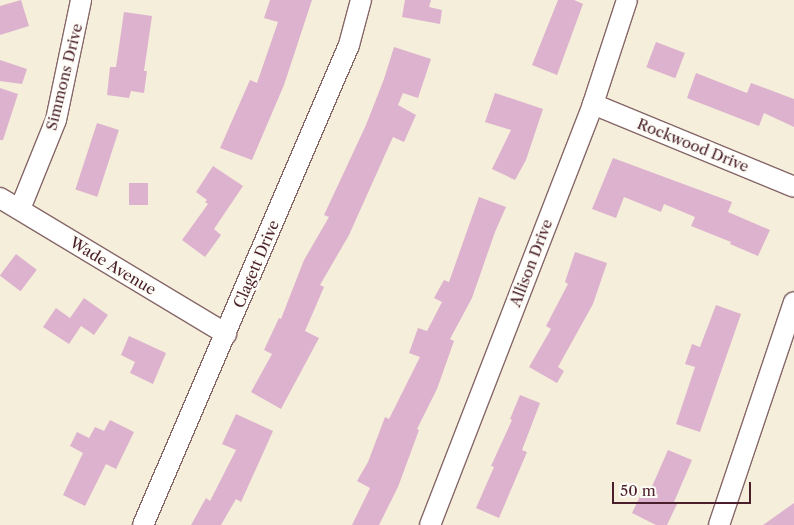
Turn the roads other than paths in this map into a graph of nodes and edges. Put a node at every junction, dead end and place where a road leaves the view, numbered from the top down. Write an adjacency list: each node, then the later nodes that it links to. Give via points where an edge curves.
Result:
1 (81, 0): 7 (street, Simmons Drive, via 56,120)
2 (361, 0): 9 (street, Clagett Drive, via 349,45)
3 (627, 0): 4 (street, Allison Drive)
4 (592, 104): 5 (street, Rockwood Drive); 11 (street, Allison Drive)
5 (794, 187)
6 (0, 198): 7 (street, Wade Avenue)
7 (20, 209): 9 (street, Wade Avenue)
8 (794, 302): 12 (street)
9 (226, 334): 10 (street, Clagett Drive)
10 (143, 525)
11 (430, 525)
12 (719, 525)

